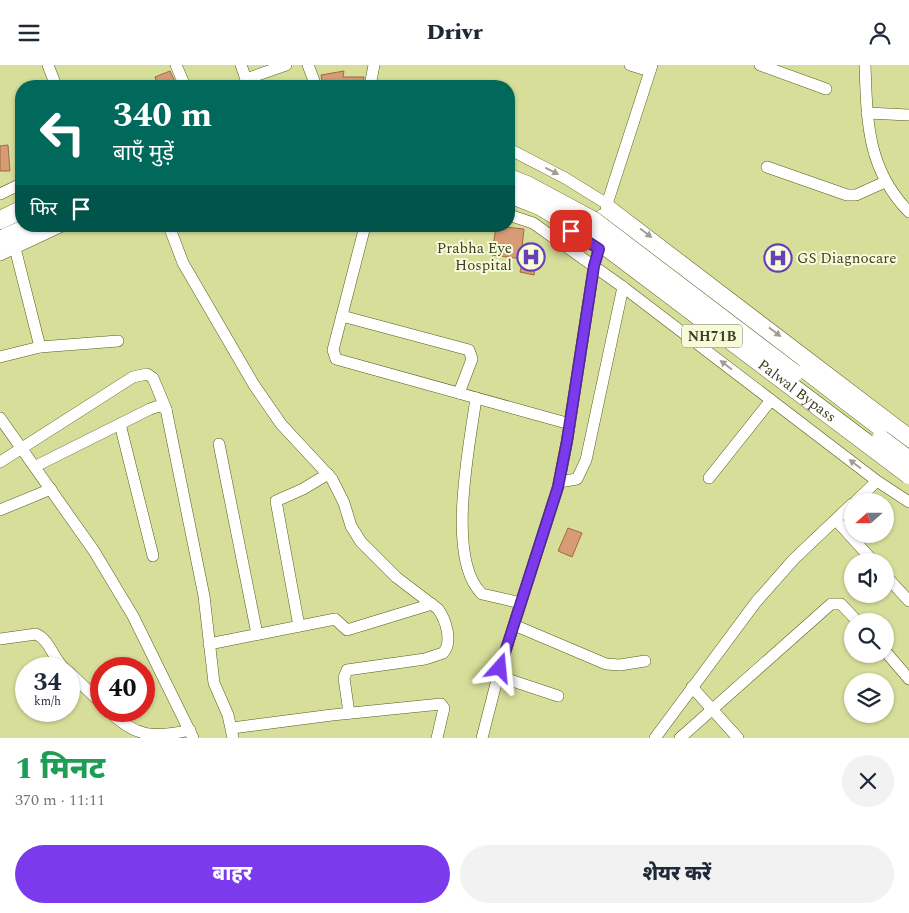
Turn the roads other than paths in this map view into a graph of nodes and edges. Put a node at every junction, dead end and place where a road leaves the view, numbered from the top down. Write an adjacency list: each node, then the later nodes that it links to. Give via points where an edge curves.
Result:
1 (48, 65): 11 (street)
2 (176, 65): 12 (street)
3 (240, 65): 13 (street)
4 (286, 65): 14 (street)
5 (308, 65): 15 (street)
6 (374, 65): 16 (street)
7 (630, 65): 10 (street)
8 (760, 65): 17 (street)
9 (864, 65): 18 (street)
10 (651, 68): 31 (street)
11 (54, 80)
12 (182, 80)
13 (246, 80)
14 (254, 80)
15 (314, 80)
16 (371, 80)
17 (826, 89)
18 (867, 113): 19 (street); 24 (street, via 872,147)
19 (909, 115)
20 (515, 152): 31 (street, one-way to 31, via 565,178)
21 (768, 167): 24 (street, via 847,195 856,195)
22 (515, 173): 31 (highway)
23 (515, 180): 62 (highway, Palwal Bypass, bridge, via 594,221)
24 (885, 182): 32 (street)
25 (15, 186): 26 (street)
26 (0, 194)
27 (515, 196): 66 (highway, Palwal Bypass, bridge, via 540,206 604,245)
28 (15, 200): 30 (highway)
29 (515, 202): 43 (highway, NH71B, via 549,217)
30 (0, 207)
31 (606, 212): 43 (street); 58 (street, one-way to 58); 61 (highway, via 639,242)
32 (909, 212)
33 (15, 213): 35 (highway)
34 (515, 217): 45 (street, via 533,223)
35 (0, 220)
36 (15, 225): 37 (highway)
37 (0, 231)
38 (24, 232): 42 (highway)
39 (44, 232): 42 (street)
40 (171, 232): 65 (street, via 183,263 267,406)
41 (363, 232): 47 (street)
42 (7, 244): 44 (street); 49 (street)
43 (599, 249): 45 (street); 70 (highway, NH71B)
44 (0, 255)
45 (594, 266): 46 (street); 56 (street)
46 (623, 287): 53 (street, one-way to 46); 69 (street, via 586,460 577,479)
47 (342, 316): 51 (street, via 333,350 336,359); 51 (street, via 469,350 472,359)
48 (118, 341): 49 (street)
49 (40, 347): 50 (street)
50 (0, 357)
51 (460, 393): 52 (street)
52 (476, 398): 56 (street); 81 (street, via 462,509 463,550 474,582 482,594)
53 (771, 400): 67 (street); 68 (street, one-way to 53)
54 (166, 409): 57 (street, via 159,406); 60 (street, via 153,378 141,374); 88 (street, via 199,568)
55 (0, 418): 60 (street)
56 (570, 423): 69 (street)
57 (120, 424): 64 (street); 78 (street)
58 (909, 434)
59 (219, 444): 86 (street)
60 (23, 449): 63 (street); 64 (street)
61 (909, 449)
62 (909, 460)
63 (0, 462)
64 (36, 466): 71 (street)
65 (328, 474): 82 (street, via 340,493 351,526 361,542 396,577); 85 (street, via 276,501)
66 (909, 475)
67 (709, 478)
68 (877, 481): 72 (street); 73 (street)
69 (559, 482): 81 (street)
70 (909, 484)
71 (51, 489): 74 (street); 102 (street, via 133,616)
72 (864, 493)
73 (909, 502)
74 (0, 510)
75 (844, 512): 76 (street)
76 (836, 520): 77 (street); 95 (street, via 794,559 756,602)
77 (866, 553)
78 (153, 556)
79 (894, 585): 80 (street)
80 (909, 601)
81 (521, 603): 84 (street)
82 (432, 604): 85 (street, via 347,630 335,619); 99 (street, via 443,615 447,648 443,653 425,659 347,670 344,678)
83 (849, 613): 98 (street, via 838,603 831,604)
84 (514, 625): 90 (street, via 606,664); 92 (street)
85 (299, 626): 86 (street)
86 (257, 634): 88 (street)
87 (0, 639): 89 (street, via 36,634 46,641)
88 (209, 643): 101 (street, via 214,683)
89 (54, 657)
90 (646, 661)
91 (894, 662): 93 (street)
92 (498, 676): 97 (street); 104 (street)
93 (909, 679)
94 (80, 683): 96 (street)
95 (692, 687): 98 (street); 105 (street)
96 (90, 692)
97 (558, 696)
98 (712, 709): 106 (street); 107 (street)
99 (349, 713): 101 (street); 103 (street, via 441,704 444,708)
100 (121, 722): 102 (street, via 152,737)
101 (232, 733)
102 (192, 734)
103 (437, 738)
104 (482, 738)
105 (655, 738)
106 (680, 738)
107 (738, 738)

